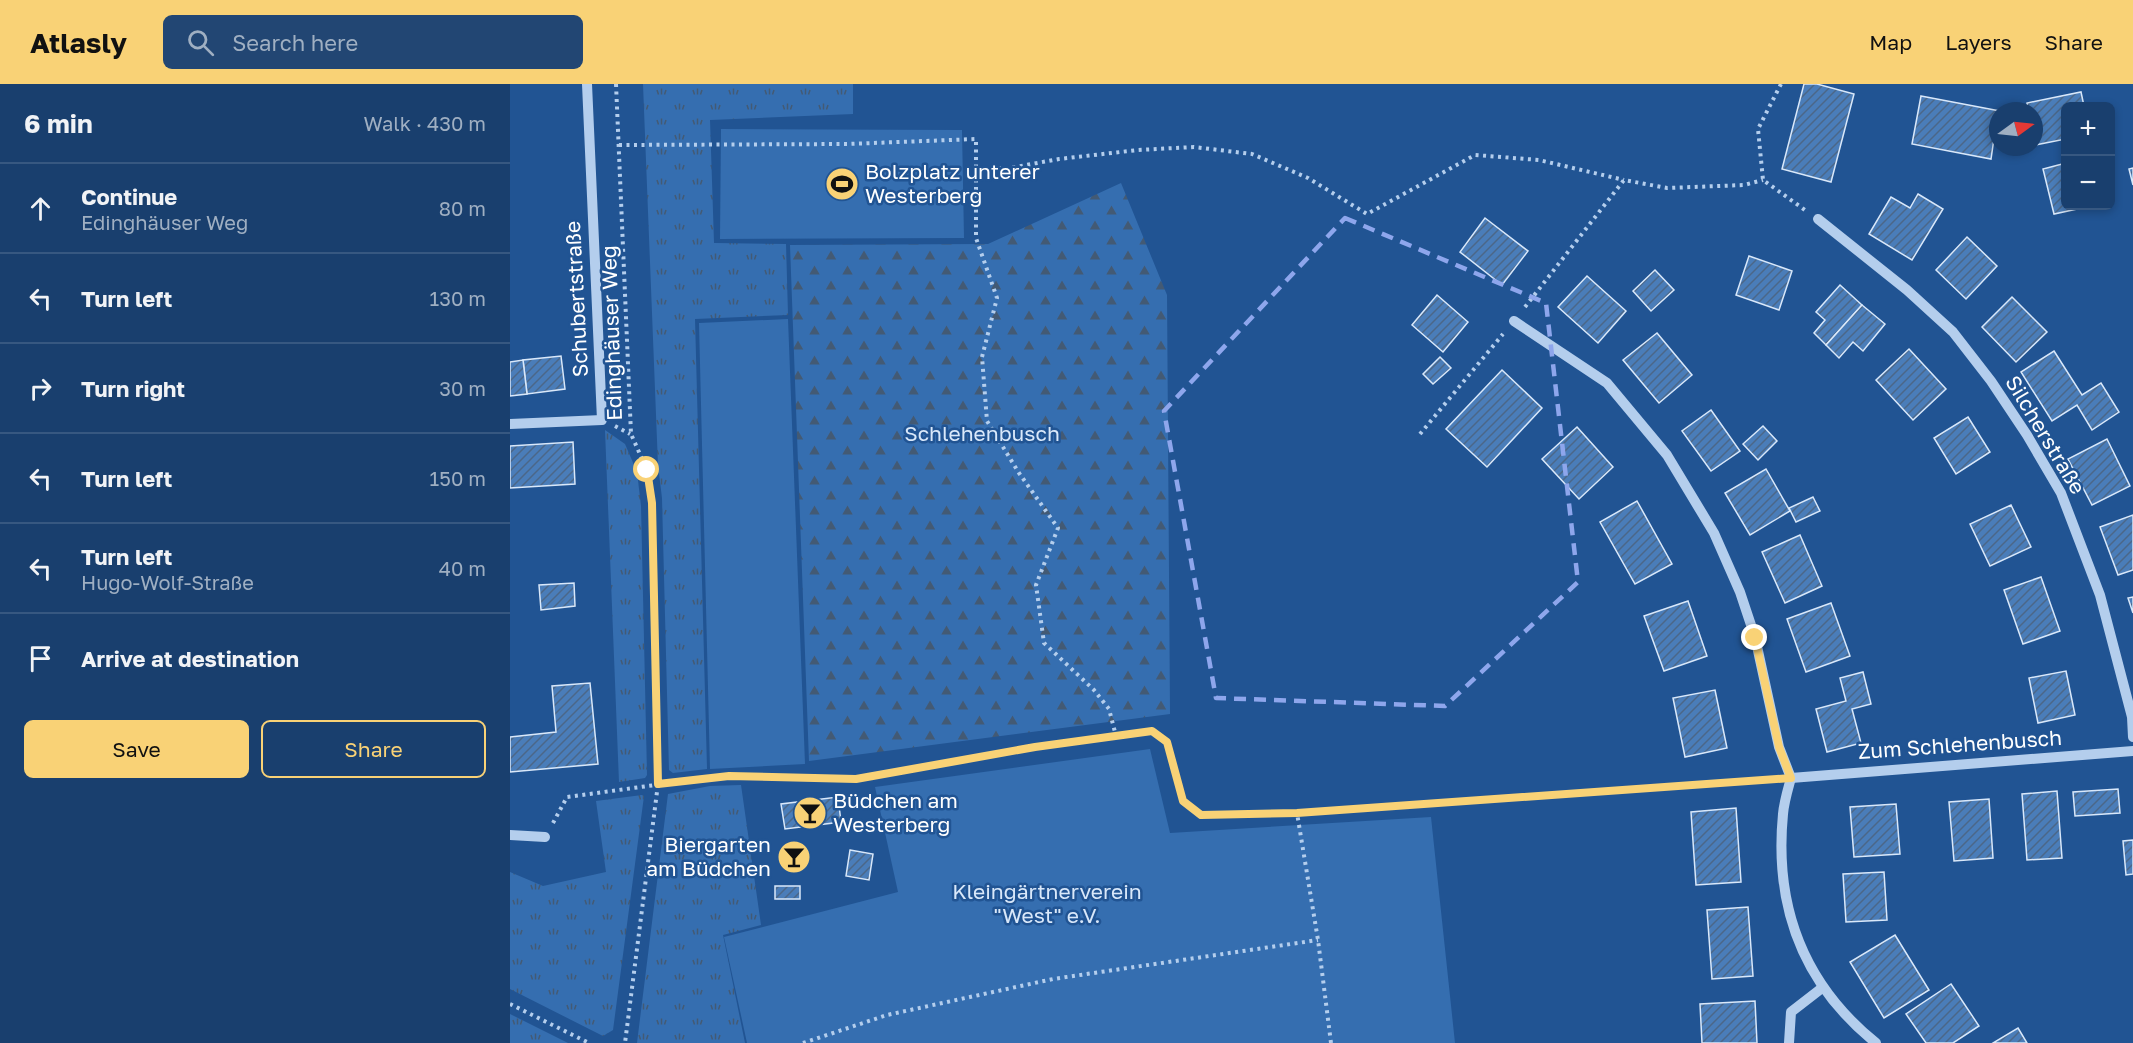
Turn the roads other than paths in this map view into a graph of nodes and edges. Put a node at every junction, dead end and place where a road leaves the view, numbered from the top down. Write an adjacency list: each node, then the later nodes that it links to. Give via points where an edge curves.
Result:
1 (587, 84): 4 (street, Schubertstraße, via 602,420)
2 (1818, 219): 5 (street, Silcherstraße, via 1953,332 2027,435 2061,493 2100,595 2132,717)
3 (1514, 321): 7 (street, via 1607,383 1667,455 1714,533 1740,592 1755,638 1779,747)
4 (510, 424)
5 (2133, 737)
6 (2133, 751): 7 (street, Zum Schlehenbusch)
7 (1791, 778): 10 (street, via 1783,813 1785,896 1792,926)
8 (510, 835): 9 (street)
9 (545, 837)
10 (1822, 988): 11 (street, via 1791,1012); 12 (street, via 1854,1025)
11 (1789, 1043)
12 (1876, 1043)

